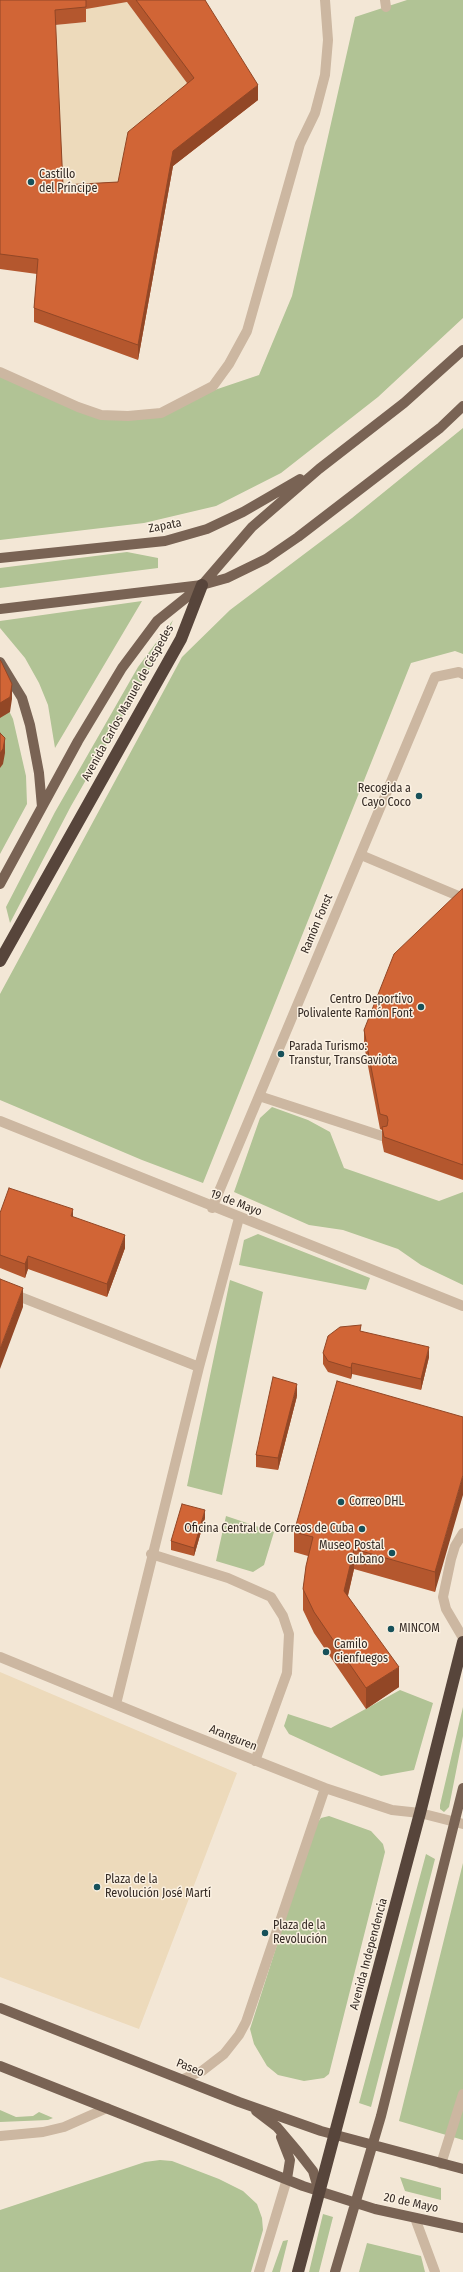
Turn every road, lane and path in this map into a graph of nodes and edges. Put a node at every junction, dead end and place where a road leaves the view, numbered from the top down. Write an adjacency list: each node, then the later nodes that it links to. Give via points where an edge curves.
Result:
1 (325, 0): 3 (street, via 328,40 325,75 315,113 300,144 247,331 229,364 212,386 161,413 101,415)
2 (463, 350): 5 (main road, Zapata, via 404,402)
3 (0, 372)
4 (463, 406): 7 (main road, via 440,428 354,496 266,559 227,578)
5 (319, 469): 6 (main road, Zapata, via 243,512 206,529 165,541); 7 (main road, Zapata, via 252,527)
6 (0, 558)
7 (202, 585): 8 (main road); 11 (main road, Avenida Carlos Manuel de Céspedes, via 157,621 122,668); 15 (highway, Avenida Carlos Manuel de Céspedes, via 181,639)
8 (0, 609)
9 (0, 662): 11 (main road, via 22,698 30,725)
10 (463, 674): 12 (street, Ramón Fonst, via 459,672 435,678)
11 (42, 807): 13 (main road, Avenida Carlos Manuel de Céspedes)
12 (361, 855): 14 (street); 16 (street, Ramón Fonst)
13 (0, 884)
14 (463, 898)
15 (0, 961)
16 (259, 1096): 18 (street); 19 (street, Ramón Fonst)
17 (0, 1121): 19 (street, 19 de Mayo)
18 (382, 1136)
19 (212, 1208): 20 (street, 19 de Mayo)
20 (239, 1218): 22 (street, 19 de Mayo); 23 (street)
21 (0, 1289): 23 (street)
22 (463, 1306)
23 (199, 1367): 25 (street)
24 (463, 1533): 26 (street, via 451,1559 443,1597 446,1610)
25 (152, 1554): 29 (street); 30 (street, via 228,1578 271,1597 283,1616 289,1634 287,1673)
26 (463, 1638)
27 (463, 1642): 33 (highway, Avenida Independencia)
28 (0, 1657): 29 (street, Aranguren)
29 (116, 1704): 30 (street, Aranguren)
30 (255, 1761): 31 (street, Aranguren)
31 (325, 1788): 33 (street, Aranguren, via 392,1810); 37 (street, via 246,2022 224,2054 202,2071)
32 (463, 1788): 34 (main road)
33 (420, 1813): 34 (street, Aranguren); 42 (highway, Avenida Independencia)
34 (459, 1823): 44 (main road)
35 (0, 2008): 37 (main road, Paseo)
36 (0, 2066): 40 (main road)
37 (183, 2079): 39 (main road, Paseo)
38 (463, 2094): 45 (street)
39 (248, 2105): 41 (main road); 42 (main road, Paseo)
40 (107, 2108): 43 (street, via 64,2127 43,2132); 47 (main road)
41 (277, 2128): 47 (main road, via 290,2160); 48 (main road, via 309,2166)
42 (336, 2135): 44 (main road, Paseo); 48 (highway, Avenida Independencia)
43 (0, 2136)
44 (372, 2145): 45 (main road); 49 (main road)
45 (441, 2164): 46 (main road)
46 (463, 2169)
47 (287, 2179): 48 (main road); 52 (street)
48 (319, 2191): 49 (main road); 53 (highway, Avenida Independencia)
49 (354, 2203): 50 (main road, 20 de Mayo); 54 (main road)
50 (415, 2218): 51 (main road, 20 de Mayo); 55 (street)
51 (463, 2228)
52 (259, 2272)
53 (298, 2272)
54 (335, 2272)
55 (435, 2272)

